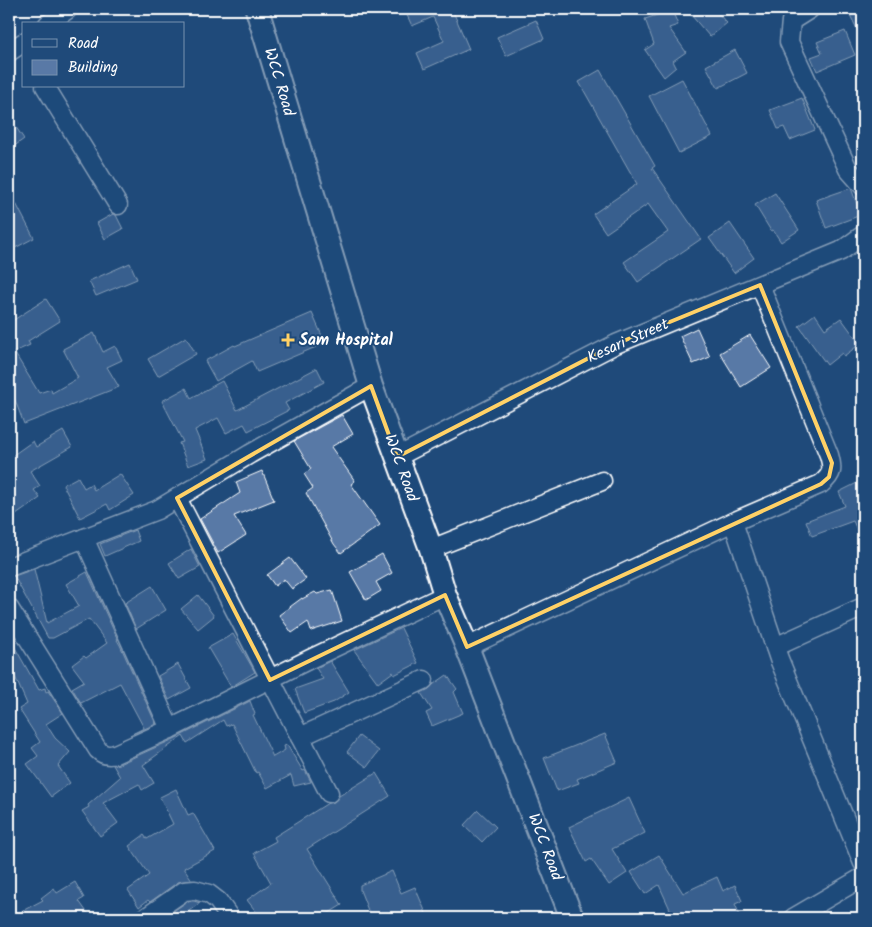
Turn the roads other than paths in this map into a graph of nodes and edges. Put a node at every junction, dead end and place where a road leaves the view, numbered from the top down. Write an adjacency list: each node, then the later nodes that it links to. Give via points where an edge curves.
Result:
1 (68, 9): 4 (street)
2 (257, 9): 10 (main road, WCC Road)
3 (810, 9): 6 (street, via 791,21 789,42 848,169)
4 (51, 22)
5 (46, 88): 7 (street)
6 (863, 186)
7 (118, 205)
8 (863, 235): 9 (street, Kesari Street, via 841,251)
9 (760, 285): 11 (street, Kesari Street, via 616,344); 14 (street, via 832,463 829,478 821,484)
10 (371, 386): 11 (main road, WCC Road); 13 (street)
11 (397, 457): 16 (main road, WCC Road)
12 (602, 480): 16 (street)
13 (177, 498): 15 (street, via 157,510); 23 (street)
14 (733, 522): 21 (street); 22 (street)
15 (84, 538): 17 (street); 25 (street)
16 (431, 549): 18 (main road, WCC Road)
17 (10, 564)
18 (446, 595): 21 (main road, WCC Road); 23 (street)
19 (863, 607): 22 (street)
20 (9, 608): 25 (street, via 101,753 115,754)
21 (467, 647): 32 (main road, WCC Road)
22 (775, 647): 28 (street)
23 (270, 680): 25 (street); 26 (street)
24 (424, 680): 26 (street)
25 (170, 729)
26 (300, 737): 27 (street)
27 (329, 793)
28 (863, 863)
29 (863, 877): 33 (street)
30 (145, 918): 31 (street, via 184,891 195,890 218,901)
31 (230, 918)
32 (572, 918)
33 (793, 918)

